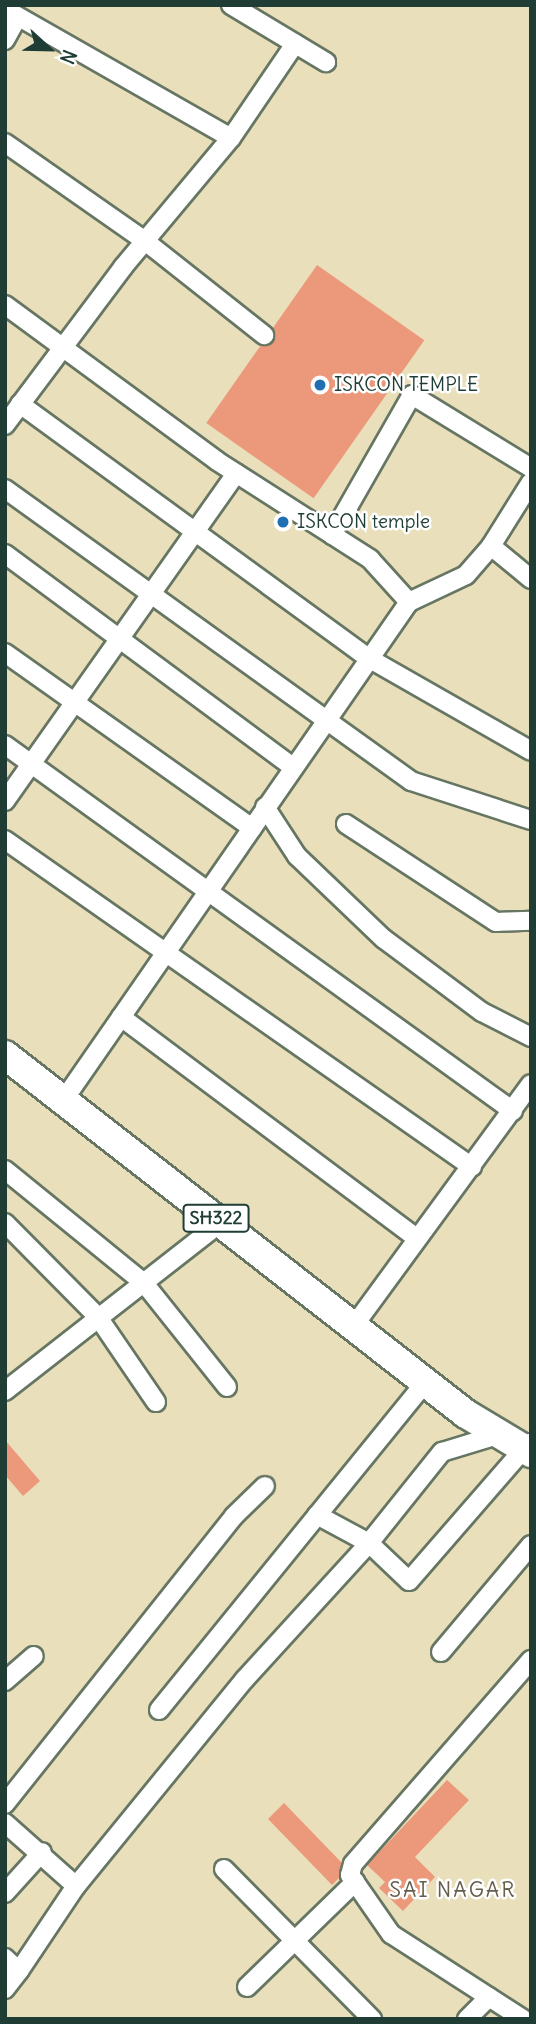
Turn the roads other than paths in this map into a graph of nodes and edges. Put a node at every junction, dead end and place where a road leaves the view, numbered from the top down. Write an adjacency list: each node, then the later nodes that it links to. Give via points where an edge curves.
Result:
1 (231, 5): 4 (street)
2 (12, 13): 3 (street); 6 (street)
3 (5, 40)
4 (295, 44): 5 (street); 6 (street)
5 (326, 62)
6 (231, 138): 8 (street)
7 (5, 143): 8 (street)
8 (145, 241): 10 (street); 11 (street)
9 (5, 305): 11 (street)
10 (264, 335)
11 (62, 347): 12 (street); 15 (street)
12 (20, 404): 13 (street); 18 (street)
13 (5, 425)
14 (531, 467): 19 (street, via 412,395)
15 (236, 472): 18 (street); 19 (street)
16 (531, 482): 20 (street)
17 (5, 489): 23 (street)
18 (195, 530): 23 (street); 27 (street)
19 (332, 535): 24 (street, via 370,559)
20 (491, 546): 22 (street); 24 (street, via 466,575)
21 (5, 554): 25 (street)
22 (531, 579)
23 (151, 593): 25 (street); 29 (street)
24 (409, 602): 27 (street)
25 (120, 638): 28 (street); 33 (street)
26 (5, 653): 28 (street)
27 (370, 659): 29 (street); 31 (street)
28 (75, 701): 32 (street); 38 (street)
29 (325, 720): 33 (street); 36 (street, via 411,781)
30 (5, 745): 32 (street)
31 (531, 751)
32 (31, 764): 34 (street); 40 (street)
33 (293, 767): 35 (street)
34 (5, 801)
35 (265, 807): 38 (street); 44 (street, via 297,856 384,939 482,1012)
36 (531, 820)
37 (346, 824): 41 (street, via 496,922)
38 (252, 828): 40 (street)
39 (5, 840): 42 (street)
40 (211, 890): 42 (street); 48 (street)
41 (531, 921)
42 (169, 951): 43 (street); 49 (street)
43 (121, 1017): 47 (street); 53 (street)
44 (531, 1037)
45 (5, 1055): 47 (main road, SH322)
46 (531, 1084): 48 (street)
47 (65, 1098): 51 (main road, SH322)
48 (513, 1111): 49 (street)
49 (472, 1167): 53 (street)
50 (5, 1170): 54 (street)
51 (221, 1222): 54 (street); 56 (main road, SH322)
52 (5, 1223): 55 (street)
53 (416, 1238): 56 (street)
54 (144, 1283): 55 (street); 58 (street)
55 (98, 1317): 59 (street); 60 (street)
56 (353, 1326): 57 (main road, SH322)
57 (425, 1383): 61 (main road, SH322); 63 (street)
58 (227, 1387)
59 (5, 1391)
60 (156, 1402)
61 (521, 1444): 64 (street, via 442,1452); 64 (street, via 415,1578 409,1581)
62 (265, 1486): 71 (street, via 234,1516)
63 (317, 1515): 64 (street); 70 (street)
64 (369, 1543): 76 (street, via 245,1679)
65 (531, 1545): 66 (street)
66 (441, 1652)
67 (34, 1656): 69 (street)
68 (531, 1660): 75 (street, via 353,1864 350,1875)
69 (5, 1681)
70 (159, 1710)
71 (5, 1804)
72 (5, 1823): 73 (street)
73 (42, 1852): 76 (street); 77 (street)
74 (224, 1869): 78 (street)
75 (355, 1882): 78 (street); 83 (street, via 391,1934)
76 (76, 1886): 80 (street)
77 (5, 1893)
78 (295, 1941): 81 (street); 84 (street)
79 (5, 1958): 80 (street)
80 (19, 1970): 82 (street)
81 (247, 1987)
82 (5, 1989)
83 (489, 1997): 85 (street); 86 (street)
84 (372, 2019)
85 (467, 2019)
86 (523, 2019)

